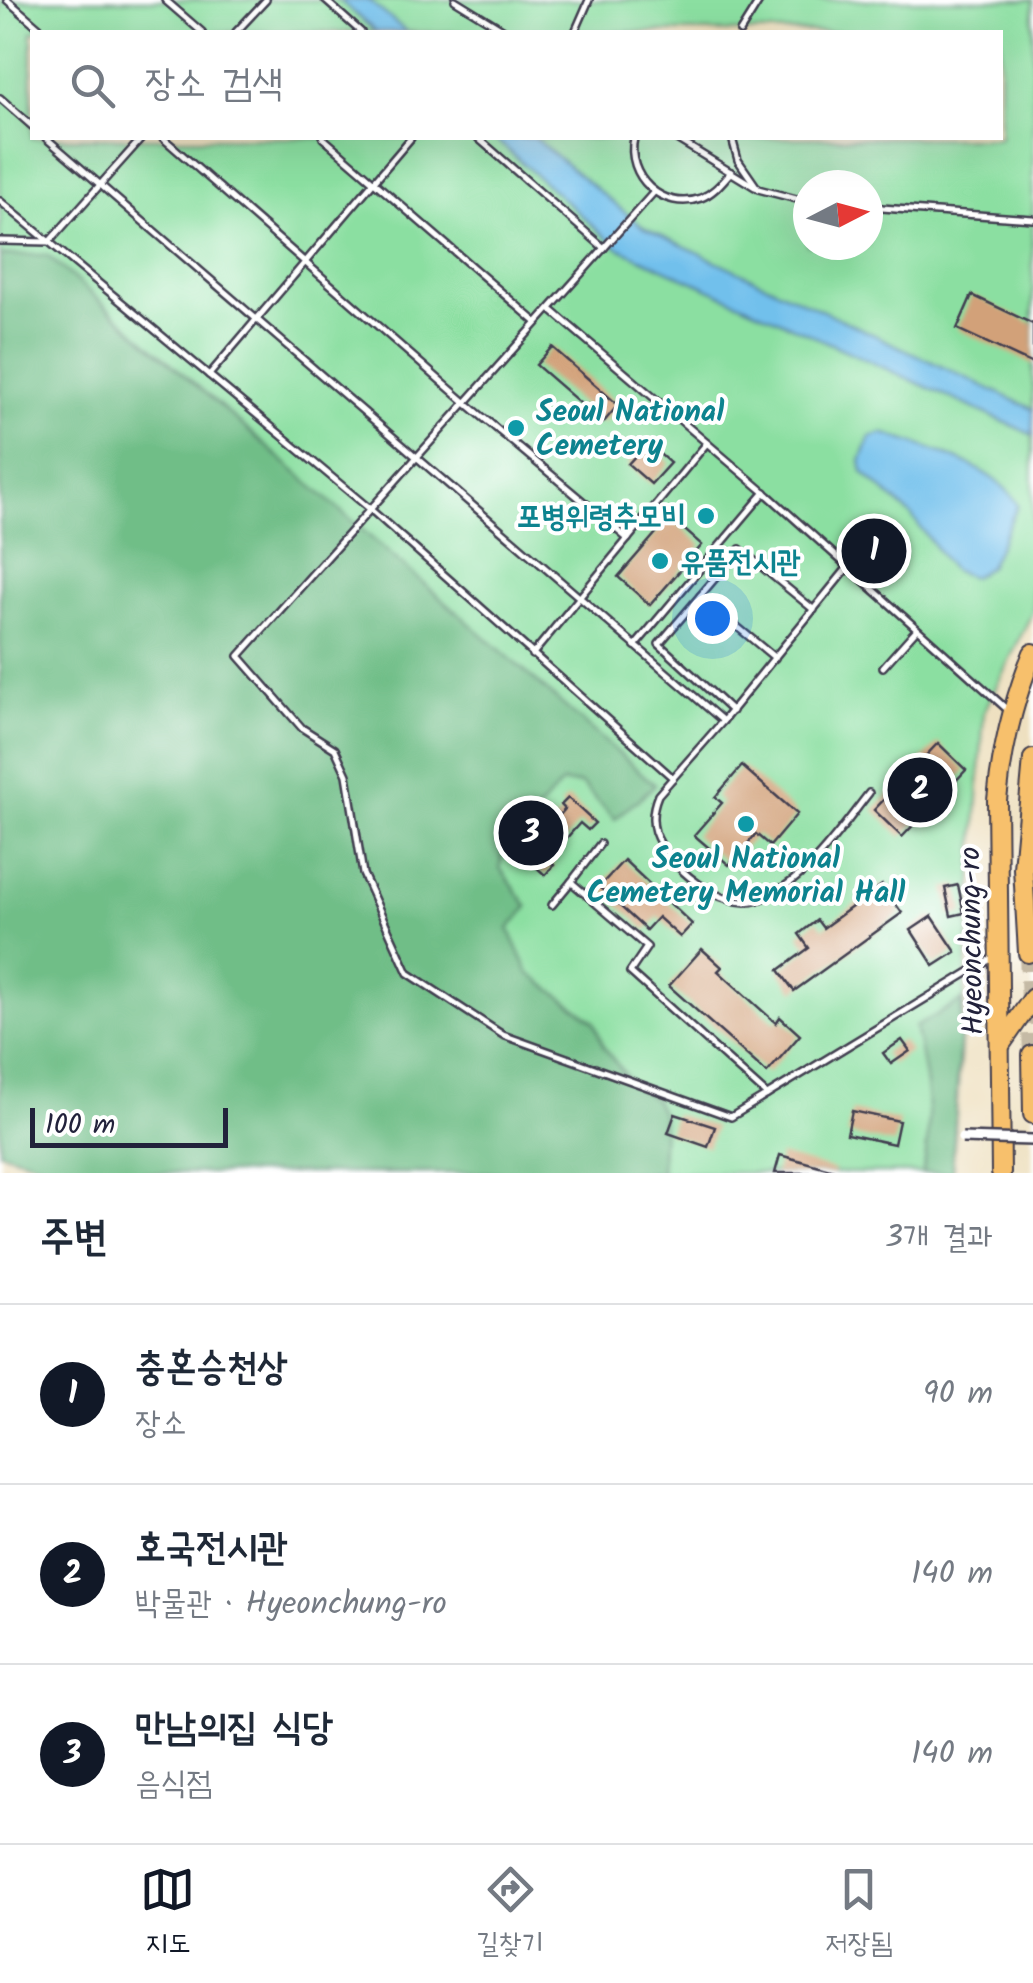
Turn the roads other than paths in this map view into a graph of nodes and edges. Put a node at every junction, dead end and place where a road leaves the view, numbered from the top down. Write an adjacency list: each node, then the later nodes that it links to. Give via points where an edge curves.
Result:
1 (7, 0): 8 (lane)
2 (165, 0): 9 (lane)
3 (266, 0): 10 (lane)
4 (325, 0): 11 (lane)
5 (456, 0): 12 (lane)
6 (589, 0): 13 (lane)
7 (760, 0): 14 (lane)
8 (42, 30)
9 (200, 30)
10 (238, 30)
11 (359, 30)
12 (504, 30)
13 (575, 30)
14 (741, 30)
15 (0, 98): 16 (lane)
16 (30, 124)
17 (48, 140): 28 (lane)
18 (140, 140): 28 (lane)
19 (165, 140): 38 (lane)
20 (325, 140): 27 (lane)
21 (409, 140): 27 (lane)
22 (480, 140): 37 (lane)
23 (634, 140): 30 (lane, via 634,164)
24 (678, 140): 26 (lane)
25 (733, 140): 29 (lane)
26 (730, 172): 29 (lane); 30 (lane, via 703,197 670,200)
27 (374, 182): 38 (lane); 41 (lane)
28 (100, 185): 36 (lane); 40 (lane)
29 (758, 189): 31 (lane)
30 (654, 192): 37 (lane)
31 (793, 198)
32 (0, 201): 36 (lane)
33 (883, 208): 34 (lane)
34 (1033, 219)
35 (0, 242): 36 (lane)
36 (49, 242): 42 (lane)
37 (604, 248): 39 (lane)
38 (305, 262): 40 (lane); 43 (lane)
39 (550, 309): 41 (lane); 44 (lane)
40 (256, 320): 42 (lane); 45 (lane)
41 (537, 322): 43 (lane)
42 (208, 376): 47 (lane)
43 (466, 403): 45 (lane); 48 (lane)
44 (707, 443): 46 (lane); 48 (lane)
45 (416, 458): 47 (lane); 51 (lane)
46 (764, 492): 49 (lane); 54 (lane)
47 (370, 510): 56 (lane); 73 (lane, via 239,656 302,728 334,749 347,776 362,874 408,974 503,1036 731,1117)
48 (628, 539): 51 (lane)
49 (848, 567): 52 (lane); 53 (lane)
50 (700, 596): 52 (lane, via 740,549); 57 (lane); 59 (lane, via 659,644)
51 (580, 599): 54 (lane); 56 (lane)
52 (814, 610): 57 (lane)
53 (917, 629): 58 (lane); 60 (lane)
54 (635, 646): 61 (lane)
55 (1033, 653): 60 (main road, Hyeonchung-ro)
56 (532, 655): 63 (lane)
57 (775, 658): 59 (lane)
58 (883, 667)
59 (732, 711): 61 (lane)
60 (1011, 713): 68 (main road, Hyeonchung-ro, via 997,800)
61 (723, 722): 63 (lane)
62 (1033, 759): 69 (main road, Hyeonchung-ro, via 1024,868)
63 (674, 778): 64 (lane, via 652,807 656,835 706,889 742,903 794,877)
64 (869, 793)
65 (600, 844): 66 (lane)
66 (571, 882): 67 (lane); 73 (lane, via 647,947 630,972)
67 (552, 905)
68 (1001, 952): 71 (main road, Hyeonchung-ro); 73 (lane)
69 (1028, 953)
70 (1033, 998): 71 (main road)
71 (1001, 1044): 77 (main road, Hyeonchung-ro)
72 (1032, 1055): 74 (main road)
73 (767, 1095)
74 (1033, 1114)
75 (962, 1138): 76 (street, bridge)
76 (1033, 1140)
77 (1002, 1173)

